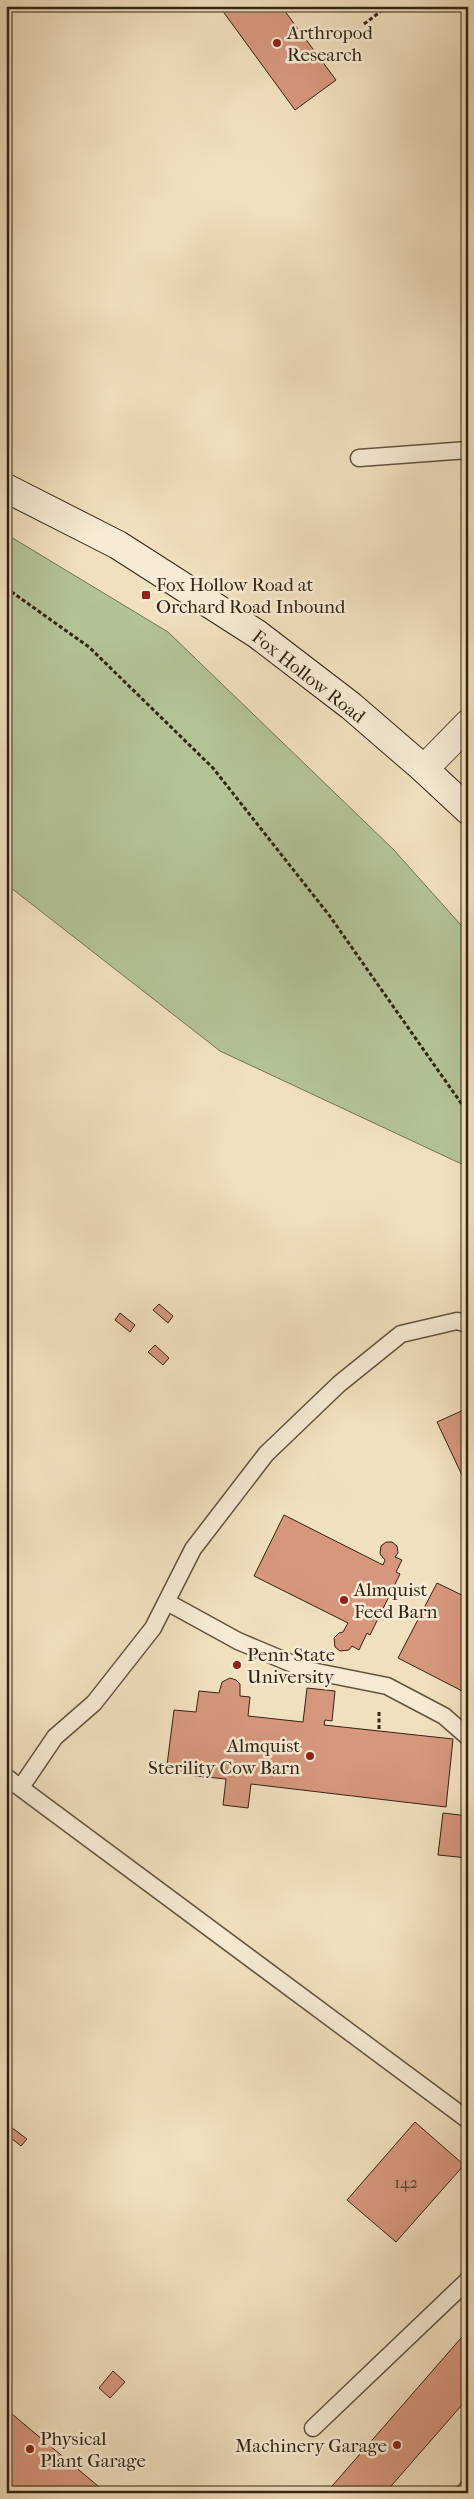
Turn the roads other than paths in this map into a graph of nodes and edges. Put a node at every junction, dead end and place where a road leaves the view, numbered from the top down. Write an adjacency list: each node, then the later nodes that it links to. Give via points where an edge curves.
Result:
1 (468, 450): 2 (lane)
2 (359, 458)
3 (6, 488): 5 (main road, Fox Hollow Road, via 118,545 257,634 351,706)
4 (468, 724): 5 (main road)
5 (424, 769): 6 (main road, Fox Hollow Road)
6 (468, 810)
7 (468, 1324): 8 (lane, via 457,1321 401,1334 339,1384 266,1454 193,1549)
8 (167, 1602): 9 (lane, via 238,1642 307,1670 387,1686 444,1716); 11 (lane, via 153,1628 100,1696 55,1737)
9 (468, 1737)
10 (6, 1777): 11 (lane)
11 (21, 1787): 12 (lane)
12 (468, 2120)
13 (468, 2280): 14 (lane)
14 (313, 2428)
15 (468, 2488): 16 (lane)
16 (464, 2493)

